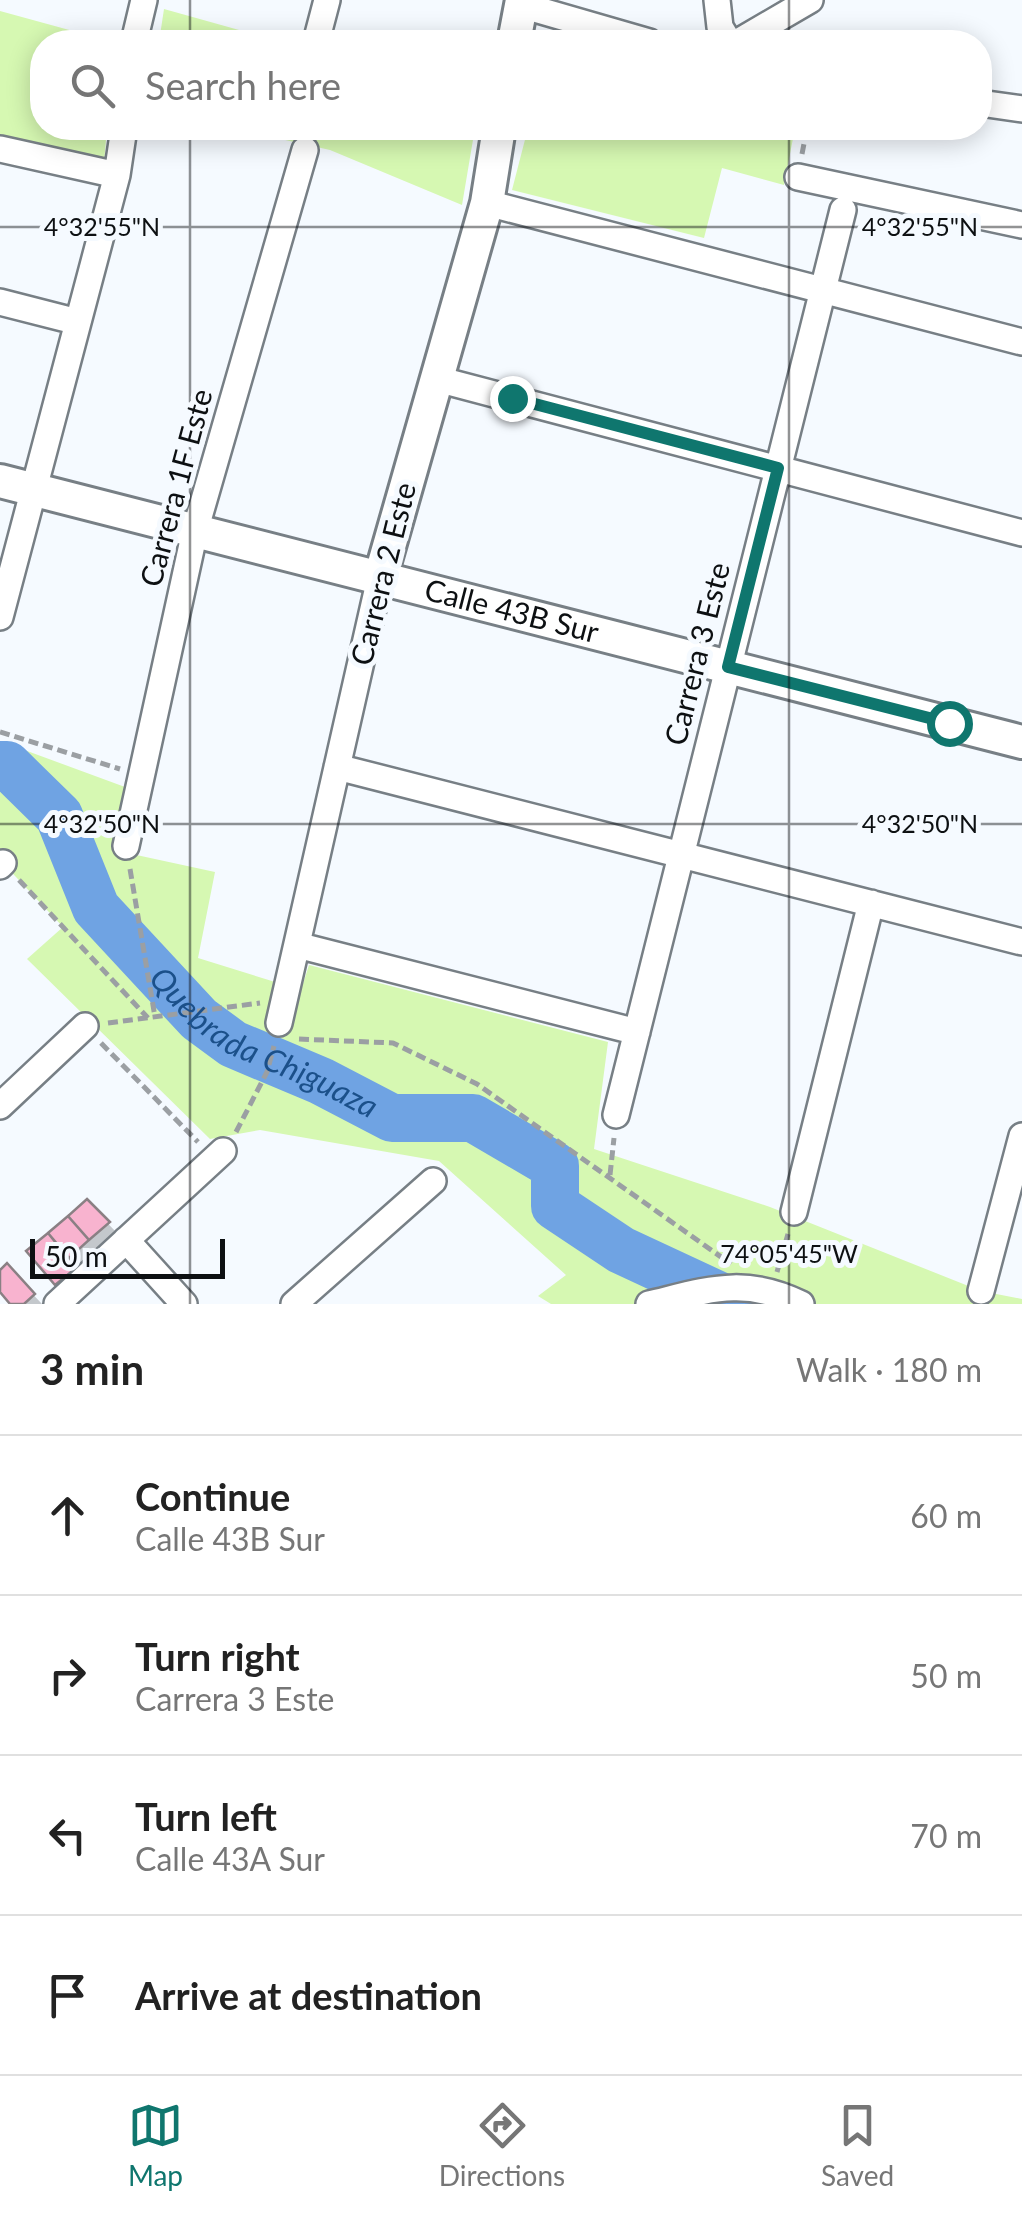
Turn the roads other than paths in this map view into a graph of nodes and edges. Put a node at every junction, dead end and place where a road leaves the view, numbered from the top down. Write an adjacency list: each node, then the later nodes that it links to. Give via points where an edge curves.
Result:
1 (144, 0): 6 (street)
2 (327, 0): 7 (street)
3 (717, 0): 10 (street)
4 (810, 0): 11 (street)
5 (522, 2): 8 (street); 9 (street)
6 (137, 30)
7 (319, 30)
8 (516, 30)
9 (611, 30)
10 (721, 30)
11 (759, 30)
12 (992, 105): 13 (street)
13 (1022, 109)
14 (122, 140): 18 (street)
15 (498, 140): 20 (street, Carrera 2 Este)
16 (0, 149): 18 (street)
17 (304, 150): 31 (street, Carrera 1F Este)
18 (117, 175): 25 (street)
19 (798, 176): 22 (street)
20 (486, 203): 23 (street); 27 (street, Carrera 2 Este)
21 (843, 210): 23 (street, Carrera 3 Este)
22 (1022, 225)
23 (823, 290): 26 (street); 28 (street, Carrera 3 Este)
24 (0, 302): 25 (street)
25 (78, 322): 30 (street)
26 (1022, 342)
27 (436, 379): 28 (street); 33 (street, Carrera 2 Este)
28 (778, 468): 32 (street); 35 (street, Carrera 3 Este)
29 (0, 481): 30 (street, Calle 43B Sur)
30 (32, 489): 31 (street, Calle 43B Sur); 34 (street)
31 (196, 531): 33 (street, Calle 43B Sur); 38 (street, Carrera 1F Este)
32 (1022, 532)
33 (380, 578): 35 (street, Calle 43B Sur); 37 (street, Carrera 2 Este)
34 (0, 617)
35 (728, 667): 36 (street, Calle 43B Sur); 39 (street, Carrera 3 Este)
36 (1022, 742)
37 (337, 767): 39 (street); 42 (street, Carrera 2 Este)
38 (126, 846)
39 (682, 855): 40 (street); 45 (street, Carrera 3 Este)
40 (871, 904): 41 (street); 51 (street)
41 (1022, 942)
42 (297, 945): 43 (street, Carrera 2 Este); 45 (street)
43 (284, 1025)
44 (85, 1026): 46 (street)
45 (637, 1032): 47 (street, Carrera 3 Este)
46 (0, 1106)
47 (616, 1115)
48 (1022, 1136): 53 (street)
49 (219, 1155): 52 (street)
50 (433, 1181): 56 (street)
51 (794, 1212)
52 (126, 1240): 54 (street); 55 (street)
53 (981, 1291)
54 (57, 1304)
55 (184, 1304)
56 (294, 1304)
57 (649, 1304): 58 (street, via 719,1288 768,1290)
58 (802, 1304)

